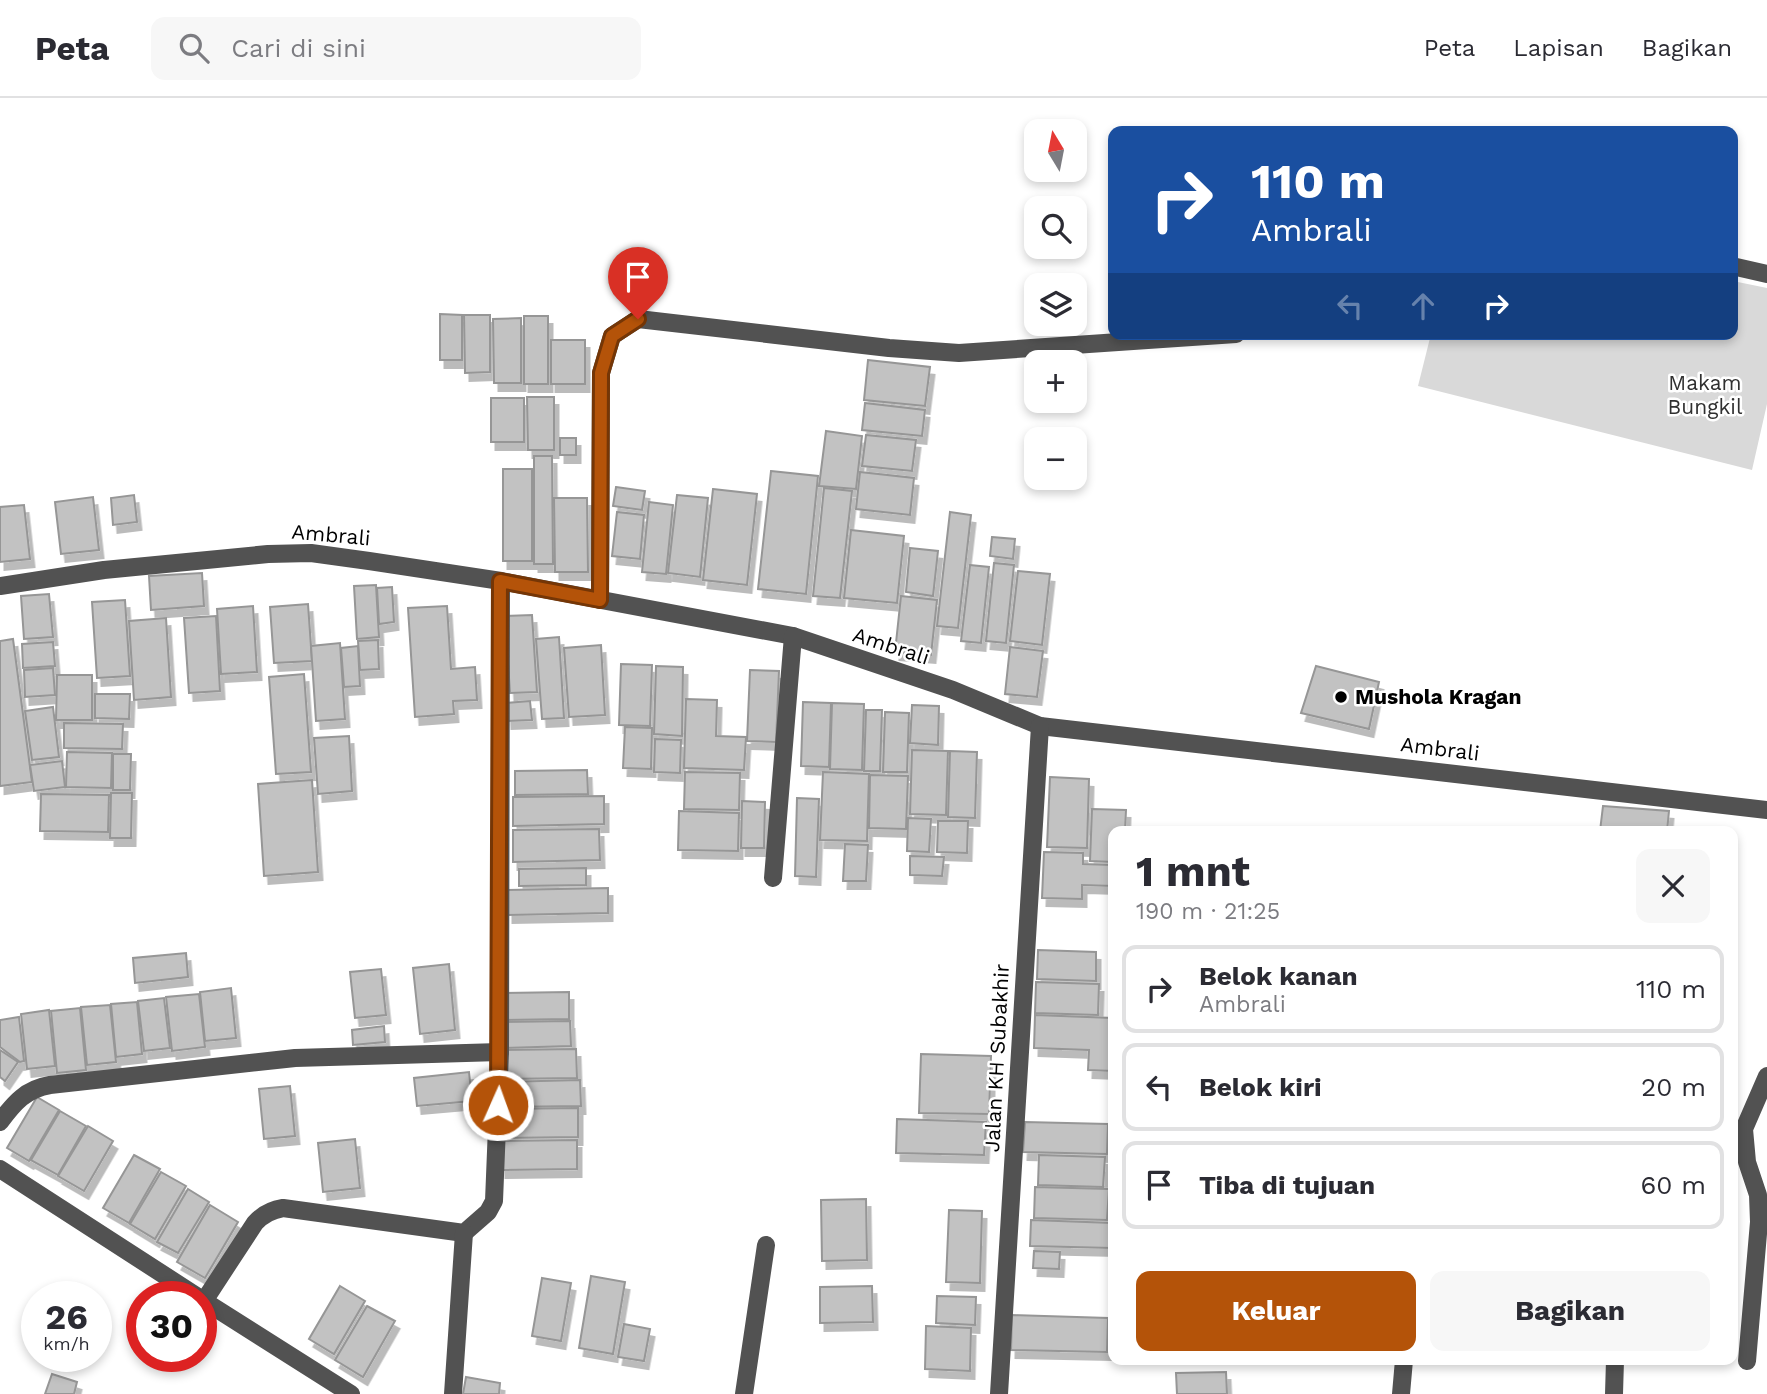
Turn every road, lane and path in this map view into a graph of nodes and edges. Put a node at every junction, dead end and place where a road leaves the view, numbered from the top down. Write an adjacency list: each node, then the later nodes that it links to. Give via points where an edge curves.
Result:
1 (1738, 267): 2 (street)
2 (1767, 274)
3 (1149, 340): 6 (street, via 959,353 638,319 612,336 601,373)
4 (500, 581): 5 (street, Ambrali, via 357,559 278,554 104,570); 6 (street, Ambrali); 11 (street)
5 (0, 586)
6 (600, 600): 7 (street, Ambrali)
7 (793, 636): 8 (street, Ambrali, via 953,690); 10 (street)
8 (1040, 726): 9 (street, Ambrali); 26 (street, Jalan KH Subakhir)
9 (1767, 810)
10 (773, 878)
11 (500, 1052): 13 (street, via 295,1058 50,1085 26,1093); 15 (street, via 494,1201)
12 (1767, 1076): 20 (street, via 1744,1129 1759,1222)
13 (0, 1122)
14 (0, 1169): 17 (street)
15 (464, 1233): 18 (street, via 283,1208 254,1223); 24 (street)
16 (766, 1245): 25 (street)
17 (173, 1281)
18 (214, 1281)
19 (217, 1309): 23 (street)
20 (1747, 1361)
21 (1404, 1365): 27 (street)
22 (1615, 1365): 28 (street)
23 (351, 1394)
24 (453, 1394)
25 (744, 1394)
26 (999, 1394)
27 (1401, 1394)
28 (1614, 1394)

